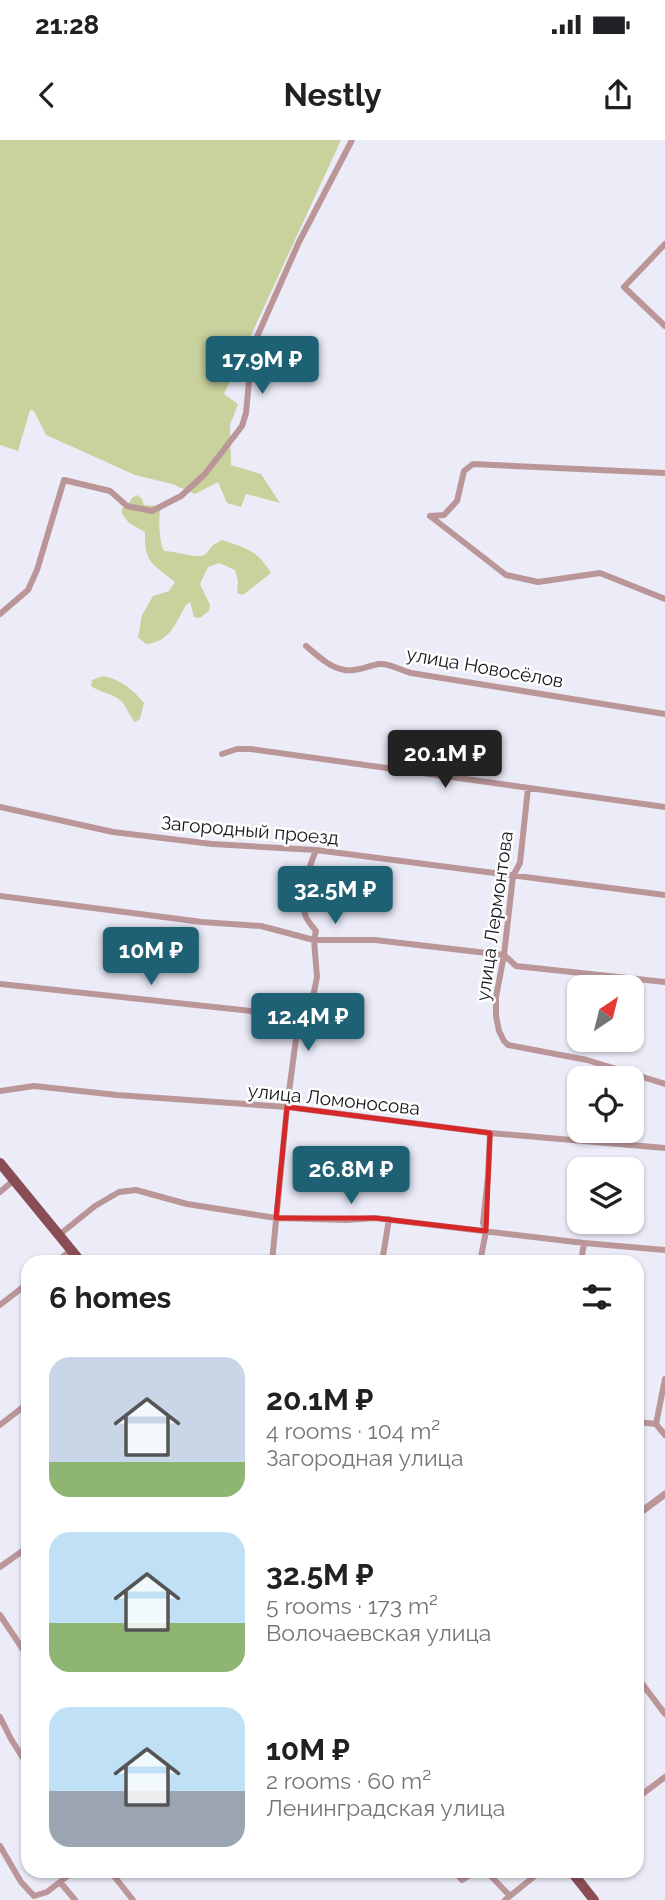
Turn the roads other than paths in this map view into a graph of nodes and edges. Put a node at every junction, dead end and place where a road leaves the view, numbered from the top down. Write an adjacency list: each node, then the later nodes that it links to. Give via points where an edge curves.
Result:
1 (352, 140): 6 (street, via 299,242 252,348 242,426 205,474 181,496 152,511 127,506 110,491 64,480 28,590)
2 (665, 244): 3 (street, via 624,287)
3 (665, 326)
4 (665, 473): 5 (street, via 473,464 464,471 457,501 444,515 430,516 506,575 538,582 600,573)
5 (665, 599)
6 (0, 614)
7 (306, 646): 8 (street, улица Новосёлов, via 345,671 388,664 411,673)
8 (665, 714)
9 (222, 754): 10 (street, via 251,749)
10 (528, 789): 12 (street); 14 (street, улица Лермонтова, via 520,863)
11 (0, 807): 13 (street, Загородный проезд, via 113,832)
12 (665, 807)
13 (316, 850): 14 (street, Загородный проезд); 17 (street, via 303,897 306,919 316,932)
14 (513, 876): 15 (street, Загородный проезд); 18 (street, улица Лермонтова)
15 (665, 895)
16 (0, 896): 17 (street, via 261,926)
17 (314, 940): 18 (street, via 375,940); 21 (street, via 317,977 310,1012)
18 (505, 955): 19 (street, via 516,965); 22 (street, улица Лермонтова, via 496,1016 508,1045 587,1060)
19 (665, 982)
20 (0, 984): 21 (street)
21 (299, 1016): 24 (street)
22 (665, 1084)
23 (0, 1091): 24 (street, улица Ломоносова, via 34,1086)
24 (287, 1107): 25 (street, улица Ломоносова); 30 (street)
25 (490, 1133): 26 (street, улица Ломоносова); 32 (street)
26 (665, 1148)
27 (0, 1163): 28 (main road)
28 (14, 1180): 29 (street); 33 (main road)
29 (0, 1192)
30 (276, 1218): 31 (street); 33 (street, via 187,1204 136,1190 118,1192); 39 (street)
31 (389, 1219): 32 (street); 40 (street)
32 (486, 1231): 34 (street); 41 (street)
33 (59, 1235): 35 (main road)
34 (584, 1243): 36 (street); 42 (street)
35 (71, 1250): 37 (street); 38 (main road)
36 (665, 1250)
37 (65, 1255)
38 (75, 1255)
39 (273, 1255)
40 (383, 1255)
41 (481, 1255)
42 (582, 1255)
43 (21, 1288): 44 (street)
44 (0, 1305)
45 (665, 1380): 49 (street)
46 (21, 1408): 48 (street)
47 (644, 1423): 49 (street)
48 (0, 1424)
49 (656, 1424): 50 (street)
50 (665, 1435)
51 (665, 1494): 52 (street)
52 (644, 1510)
53 (21, 1552): 54 (street)
54 (0, 1567)
55 (0, 1615): 56 (street)
56 (21, 1646)
57 (644, 1686): 58 (street)
58 (665, 1714)
59 (0, 1717): 60 (street)
60 (21, 1755)
61 (665, 1777): 62 (street)
62 (644, 1793)
63 (0, 1846): 69 (street, via 34,1896)
64 (65, 1878): 69 (street)
65 (116, 1878): 72 (street)
66 (491, 1878): 70 (street)
67 (532, 1878): 70 (street)
68 (577, 1878): 73 (main road)
69 (60, 1882): 71 (street)
70 (507, 1898)
71 (75, 1900)
72 (133, 1900)
73 (594, 1900)

